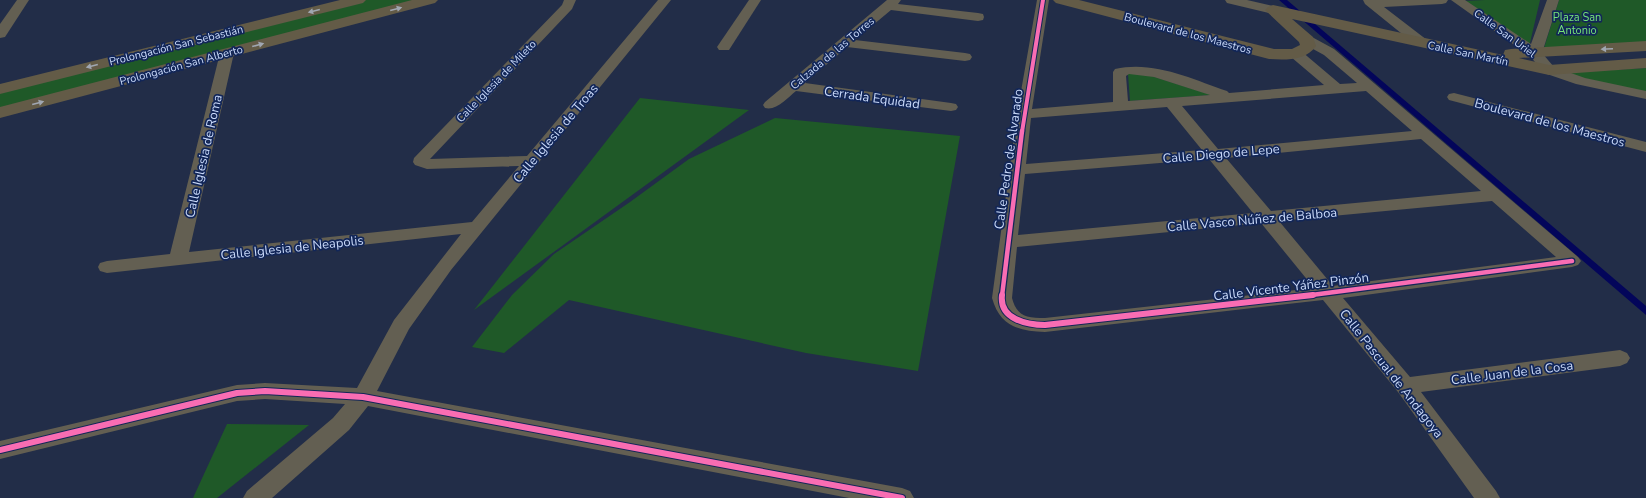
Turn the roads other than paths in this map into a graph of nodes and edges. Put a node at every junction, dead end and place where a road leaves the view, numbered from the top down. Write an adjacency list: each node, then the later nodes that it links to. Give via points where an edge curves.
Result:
1 (23, 0): 18 (street)
2 (430, 0): 17 (main road, Prolongación San Alberto, one-way to 2)
3 (570, 0): 47 (street, Calle Iglesia de Mileto, via 568,6 422,158 421,162 427,164)
4 (665, 0): 47 (street, Calle Iglesia de Troas)
5 (755, 0): 23 (street)
6 (1043, 0): 43 (street, Calle Pedro de Alvarado)
7 (1061, 0): 26 (main road, Boulevard de los Maestros, via 1269,54)
8 (1231, 0): 15 (street)
9 (1442, 0): 13 (street)
10 (1457, 0): 25 (street, Calle San Uriel)
11 (1553, 0): 25 (street)
12 (355, 1): 17 (main road); 33 (main road, Prolongación San Sebastián, one-way to 33)
13 (1371, 2): 21 (street)
14 (891, 3): 16 (street); 20 (street, Calzada de las Torres)
15 (1267, 5): 19 (main road); 21 (main road, Calle San Martín, via 1290,14)
16 (978, 17)
17 (363, 18): 24 (main road, Prolongación San Alberto, one-way to 17)
18 (0, 34)
19 (1307, 40): 26 (main road, via 1308,46); 32 (street, via 1329,52)
20 (844, 43): 28 (street); 31 (street, Calzada de las Torres)
21 (1422, 44): 27 (main road, Calle San Martín)
22 (1646, 46): 25 (main road, one-way to 25)
23 (724, 47)
24 (227, 53): 42 (main road, Prolongación San Alberto, one-way to 24); 53 (street, Calle Iglesia de Roma)
25 (1535, 53): 27 (main road); 30 (street, Calle San Uriel)
26 (1296, 54): 34 (street)
27 (1482, 56): 30 (main road, Calle San Martín)
28 (965, 57)
29 (1646, 63): 30 (main road)
30 (1549, 70): 35 (street, Calle San Martín, via 1581,81)
31 (793, 86): 39 (street, Calzada de las Torres); 41 (street, Cerrada Equidad)
32 (1369, 86): 34 (street); 44 (street)
33 (0, 89)
34 (1337, 89): 36 (street)
35 (1646, 95)
36 (1232, 97): 38 (street); 40 (street, via 1149,71 1126,68 1119,76)
37 (1454, 97): 45 (street, Boulevard de los Maestros)
38 (1171, 102): 40 (street); 46 (street, Calle Pascual de Andagoya)
39 (770, 105)
40 (1121, 106): 43 (street)
41 (950, 108)
42 (0, 113)
43 (1024, 114): 48 (street, Calle Pedro de Alvarado)
44 (1425, 134): 46 (street, Calle Diego de Lepe); 49 (street)
45 (1646, 147)
46 (1214, 154): 48 (street, Calle Diego de Lepe); 50 (street, Calle Pascual de Andagoya)
47 (533, 161): 51 (street, Calle Iglesia de Troas)
48 (1017, 170): 52 (street, Calle Pedro de Alvarado)
49 (1496, 195): 50 (street, Calle Vasco Núñez de Balboa); 55 (street, Calle Vicente Yáñez Pinzón, via 1572,261)
50 (1266, 218): 52 (street, Calle Vasco Núñez de Balboa); 55 (street, Calle Pascual de Andagoya)
51 (477, 227): 53 (street, Calle Iglesia de Neapolis); 59 (street, Calle Iglesia de Troas, via 401,325)
52 (1008, 242): 56 (street, Calle Pedro de Alvarado, via 1002,298 1004,309)
53 (178, 260): 54 (street, Calle Iglesia de Neapolis)
54 (107, 267)
55 (1328, 294): 56 (street, Calle Vicente Yáñez Pinzón, via 1045,324 1029,325); 58 (street, Calle Pascual de Andagoya)
56 (1013, 318)
57 (1620, 358): 58 (street, Calle Juan de la Cosa)
58 (1405, 386): 63 (street, Calle Pascual de Andagoya)
59 (363, 397): 60 (street, via 265,391 237,393); 61 (street, Calle Iglesia de Troas, via 341,424); 62 (street)
60 (0, 450)
61 (255, 498)
62 (902, 498)
63 (1488, 498)

